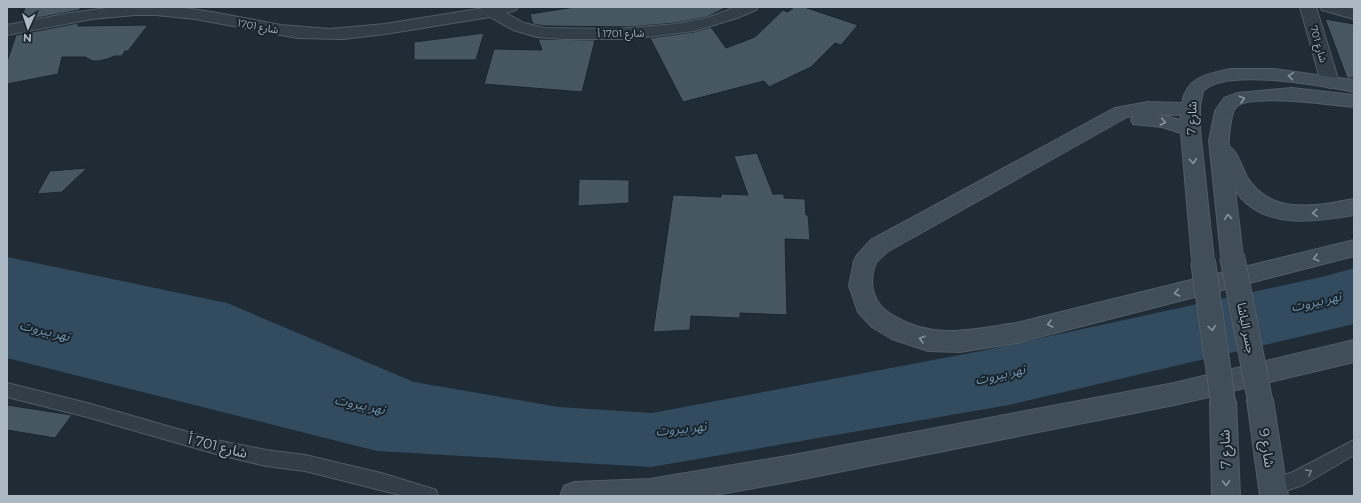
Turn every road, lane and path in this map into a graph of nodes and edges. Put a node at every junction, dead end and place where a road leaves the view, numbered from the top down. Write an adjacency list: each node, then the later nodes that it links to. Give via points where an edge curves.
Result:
1 (510, 7): 5 (street, شارع 1701)
2 (750, 7): 5 (street, شارع 1701 أ, via 703,25 670,31 569,34 528,30)
3 (1308, 7): 8 (street, شارع 701)
4 (1328, 7): 6 (street)
5 (493, 12): 7 (street, شارع 1701, via 334,35 299,33 206,16 152,10 108,12)
6 (1354, 14)
7 (7, 30)
8 (1330, 82): 9 (street, شارع 7); 11 (street, شارع 7, one-way to 11, via 1275,74 1217,77 1199,85 1193,95)
9 (1354, 86)
10 (1354, 101): 14 (street, one-way to 10, via 1224,111 1230,102 1244,97 1292,94)
11 (1190, 110): 12 (street, via 1169,108 1122,112); 13 (street, شارع 7)
12 (1097, 127): 13 (street, one-way to 13, via 1147,120 1162,121); 16 (street, one-way to 12, via 1016,333 960,342 928,341 900,332 880,320 866,305 860,286 865,261 879,246)
13 (1190, 129): 24 (street, شارع 7, one-way to 24, bridge, via 1203,261 1223,402)
14 (1219, 141): 15 (street, one-way to 14, via 1302,214 1272,210 1259,204 1246,191); 19 (street, جسر الباشا, one-way to 14, bridge, via 1232,256)
15 (1354, 208)
16 (1354, 248)
17 (1354, 351): 23 (street, via 1174,394 793,468 650,493)
18 (7, 390): 22 (lane, شارع 701 أ, via 216,447 305,463)
19 (1260, 400): 21 (street, شارع 9)
20 (1354, 447): 21 (lane, one-way to 20)
21 (1273, 492)
22 (430, 496)
23 (574, 496)
24 (1226, 496)

